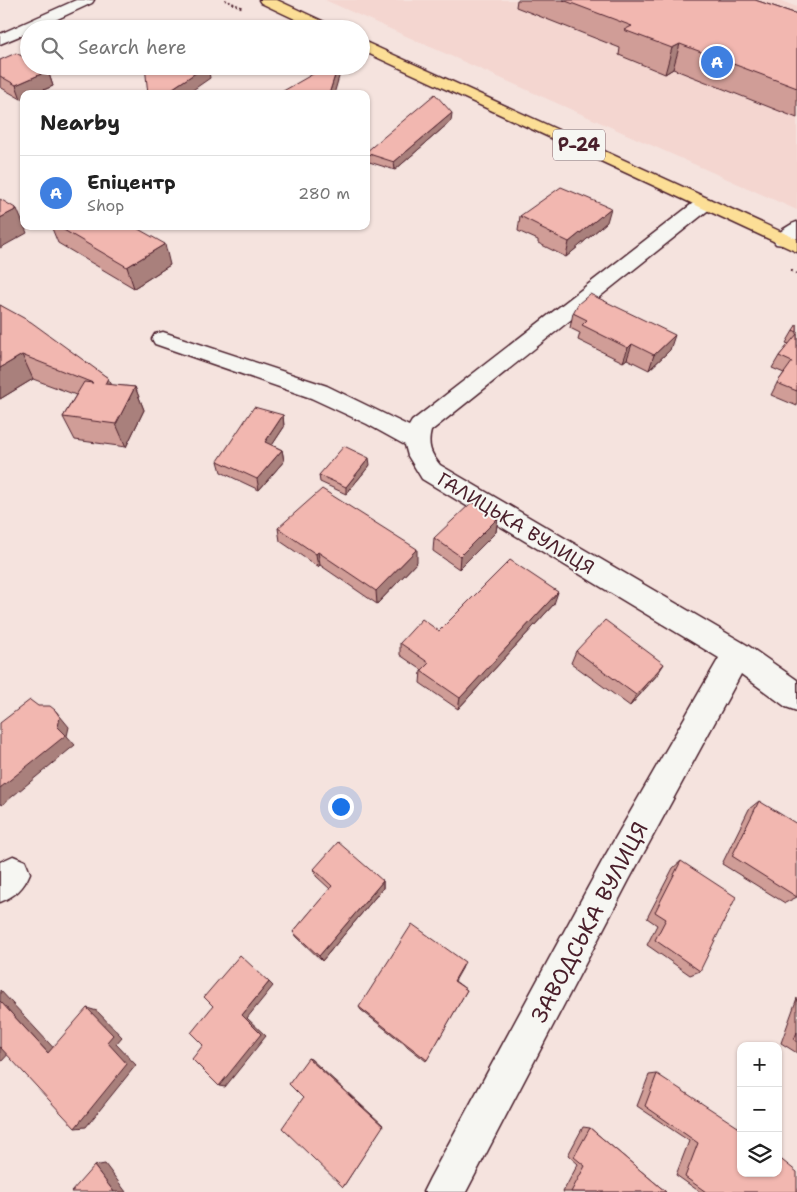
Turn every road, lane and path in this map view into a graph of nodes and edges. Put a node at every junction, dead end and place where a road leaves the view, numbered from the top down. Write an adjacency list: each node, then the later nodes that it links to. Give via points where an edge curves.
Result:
1 (87, 0): 3 (street)
2 (266, 0): 4 (main road)
3 (44, 20)
4 (309, 20)
5 (20, 31): 6 (street)
6 (0, 40)
7 (370, 48): 8 (main road, Р-24)
8 (704, 204): 9 (main road, Р-24); 11 (street, via 420,427)
9 (792, 238)
10 (163, 339): 11 (street, via 319,392)
11 (416, 440): 12 (street, ГАЛИЦЬКА ВУЛИЦЯ, via 419,455 431,472)
12 (737, 654): 13 (street, ГАЛИЦЬКА ВУЛИЦЯ); 14 (street, ЗАВОДСЬКА ВУЛИЦЯ, via 617,868)
13 (797, 697)
14 (444, 1192)

